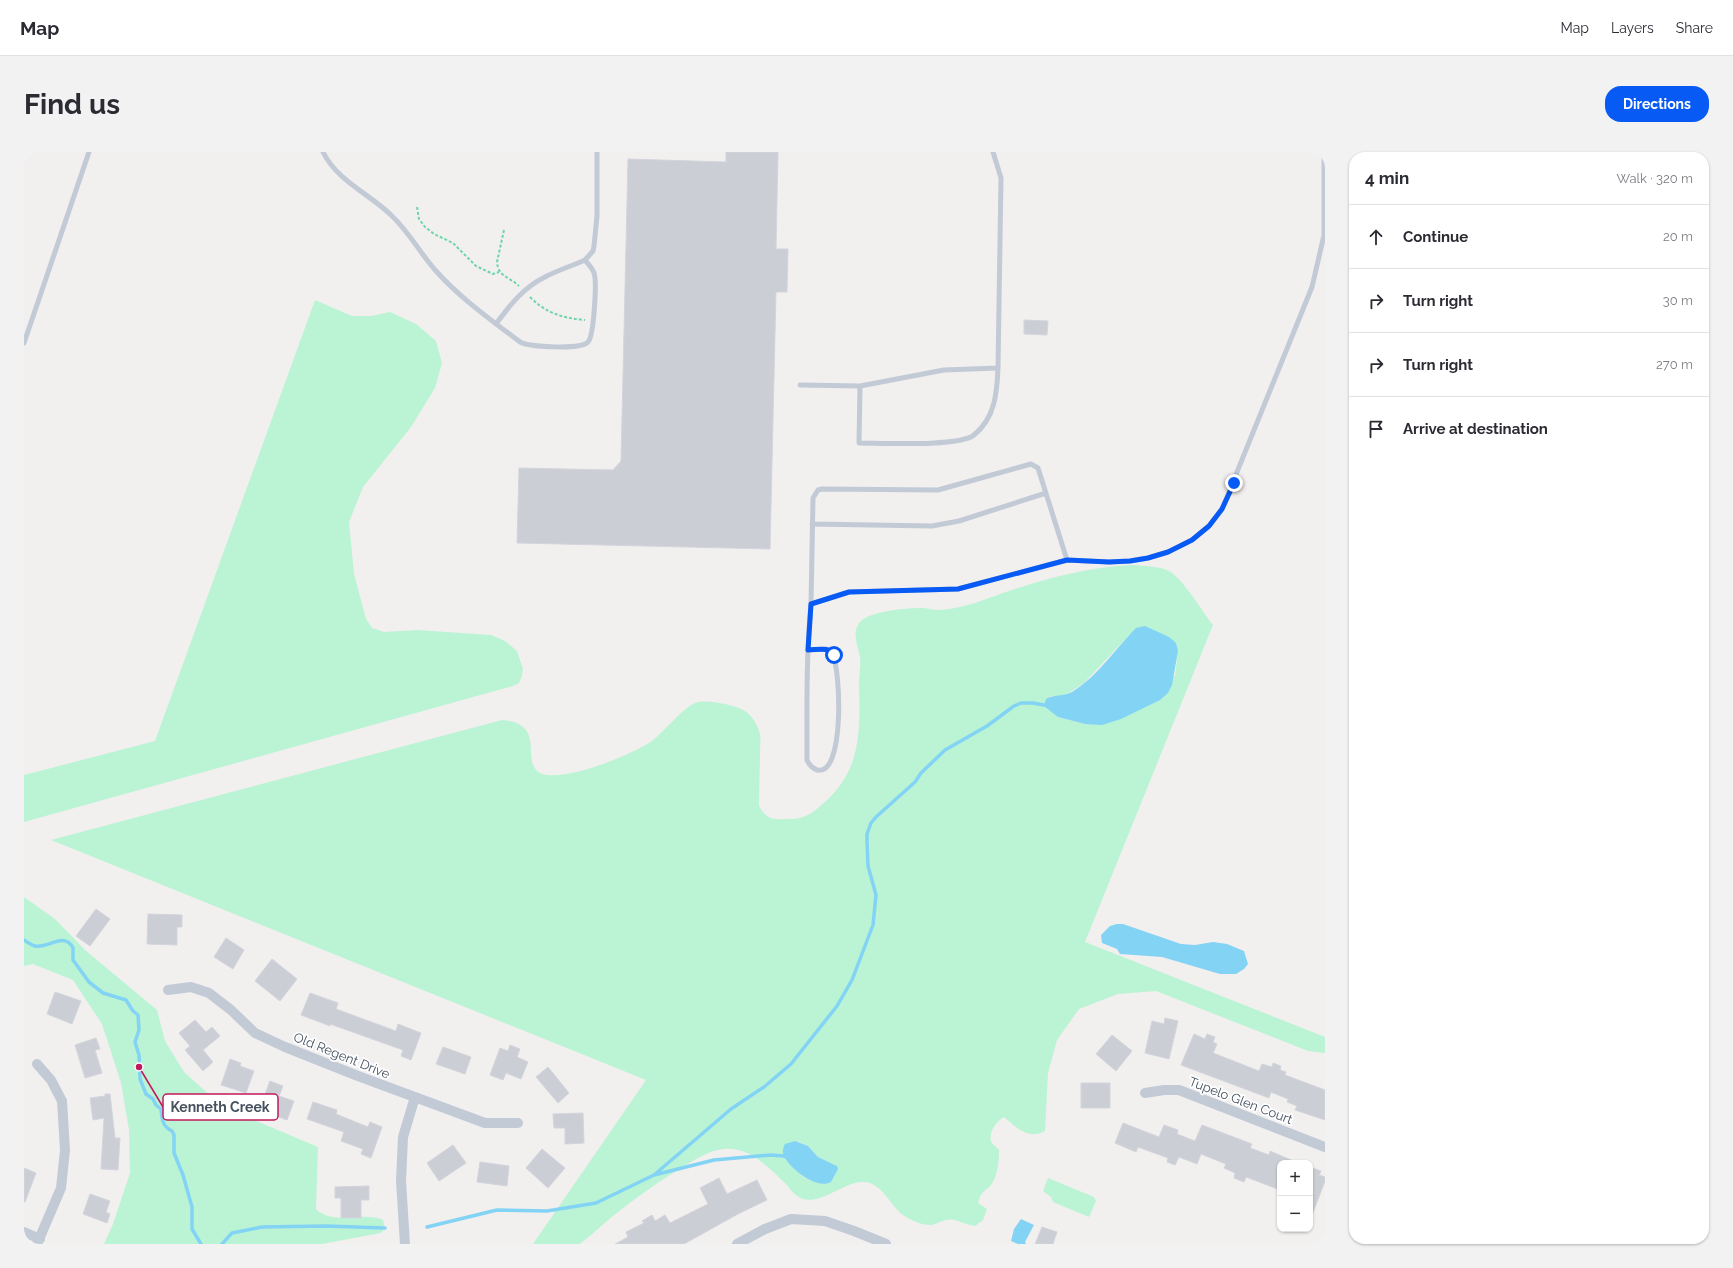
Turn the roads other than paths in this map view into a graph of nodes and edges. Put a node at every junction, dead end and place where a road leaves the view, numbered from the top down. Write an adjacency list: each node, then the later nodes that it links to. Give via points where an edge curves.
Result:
1 (89, 152): 8 (lane)
2 (323, 152): 7 (lane, via 341,176 394,217 434,270 448,284)
3 (597, 152): 6 (lane, via 597,216 594,246)
4 (993, 152): 9 (lane, via 1001,178)
5 (1324, 152): 14 (lane, via 1324,235 1312,287 1222,509 1209,526 1192,540 1168,552 1130,561)
6 (585, 260): 7 (lane, via 531,285); 7 (lane, via 594,272 593,326 591,336 585,345 524,345)
7 (496, 324)
8 (24, 342)
9 (998, 368): 11 (lane, via 944,370); 11 (lane, via 997,394 988,419 973,436 944,443 859,443)
10 (800, 385): 11 (lane)
11 (860, 386)
12 (1046, 494): 13 (lane, via 959,521 932,526); 13 (lane, via 1038,468 1031,464 938,490 822,489 818,490 813,498); 14 (lane)
13 (812, 524): 15 (lane)
14 (1067, 560): 15 (lane, via 958,589 849,592)
15 (811, 604): 16 (lane)
16 (808, 650): 16 (lane, via 807,760 813,768 823,770 830,764 837,734 837,675 832,652 826,649)
17 (168, 990): 20 (street, Old Regent Drive, via 191,987 208,993 255,1032 285,1047)
18 (37, 1064): 24 (street, via 52,1080 62,1101 65,1150 60,1188)
19 (1145, 1093): 22 (street, Tupelo Glen Court, via 1179,1090)
20 (415, 1097): 21 (street, Old Regent Drive, via 485,1123); 25 (street, via 403,1137 401,1181)
21 (518, 1122)
22 (1325, 1147)
23 (24, 1232): 24 (street)
24 (38, 1242)
25 (405, 1244)
26 (737, 1244): 27 (street, via 791,1219 825,1221)
27 (886, 1244)

